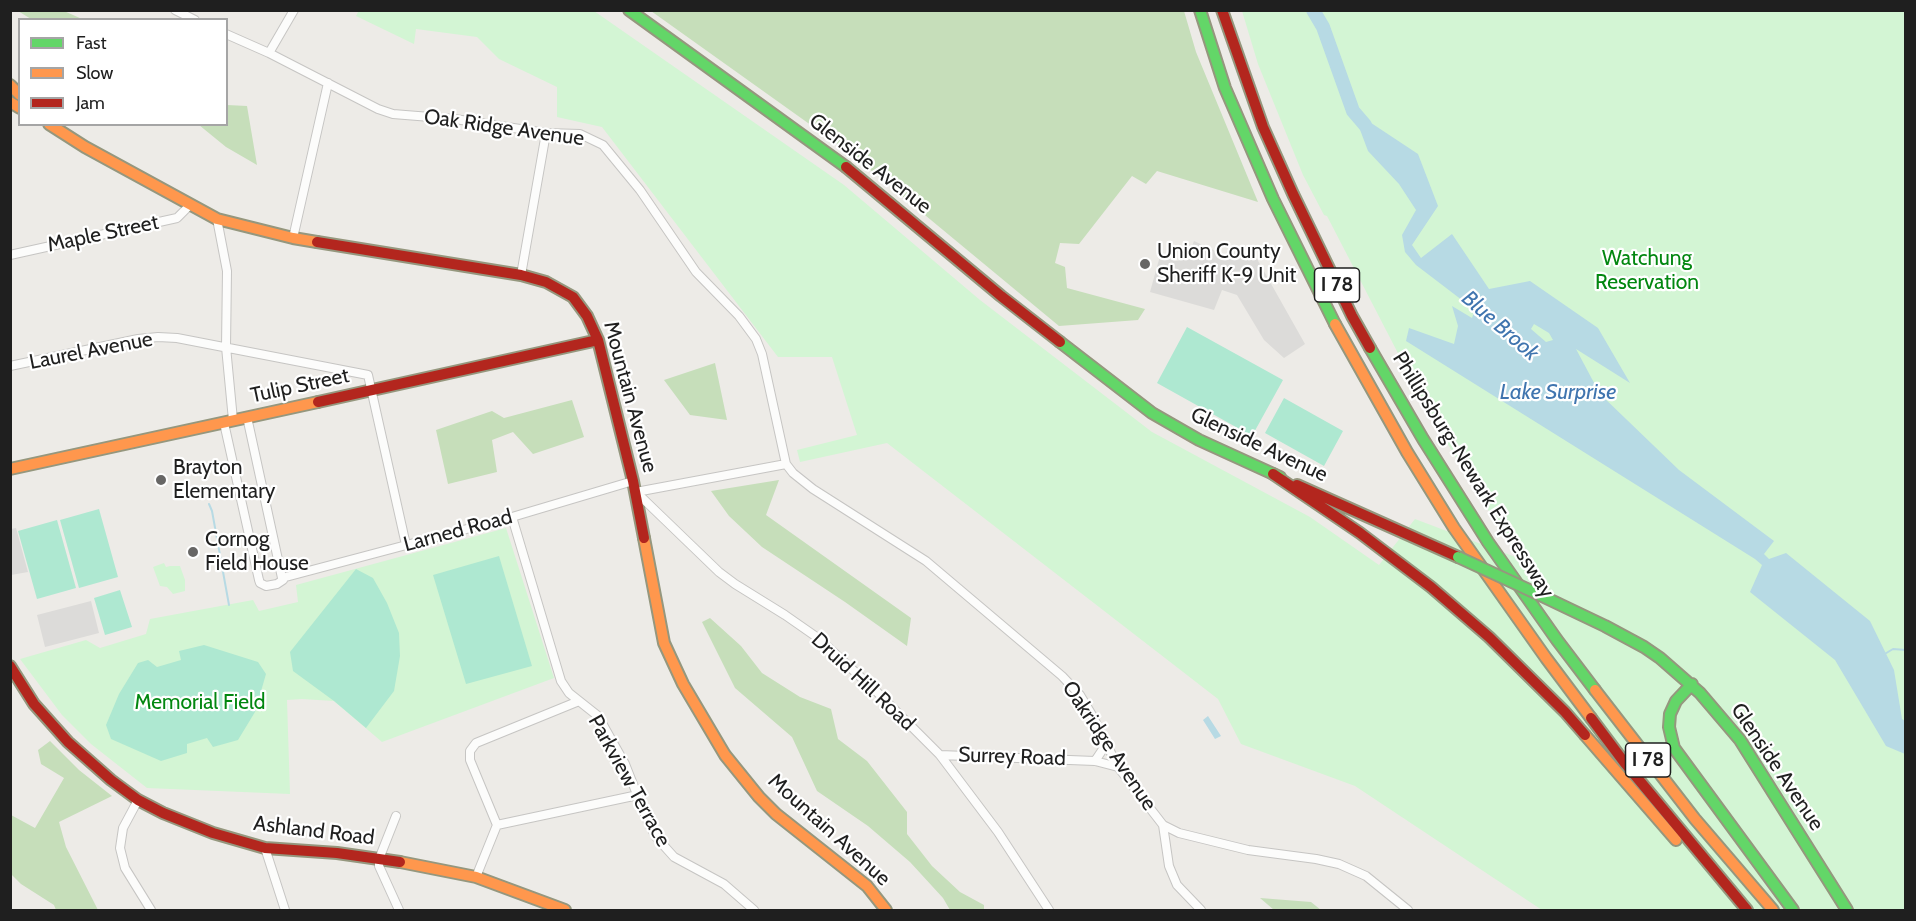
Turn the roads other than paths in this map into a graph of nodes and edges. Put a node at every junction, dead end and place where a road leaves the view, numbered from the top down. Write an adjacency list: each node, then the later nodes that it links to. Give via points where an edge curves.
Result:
1 (175, 10): 6 (street)
2 (294, 10): 8 (street)
3 (629, 10): 25 (main road, Glenside Avenue, via 851,171 1001,297 1152,413)
4 (1200, 10): 44 (main road, Phillipsburg-Newark Expressway / I 78, via 1225,88 1273,199 1326,308 1407,452 1454,528 1546,658)
5 (1222, 10): 57 (main road, Phillipsburg-Newark Expressway / I 78, via 1263,127 1293,194 1352,316 1423,439 1563,650 1688,810)
6 (191, 18)
7 (228, 35): 8 (street, Oak Ridge Avenue)
8 (269, 53): 9 (street, Oak Ridge Avenue)
9 (328, 83): 11 (street, Oak Ridge Avenue, via 393,114); 14 (street)
10 (52, 126): 12 (main road, Mountain Avenue)
11 (546, 133): 16 (street); 23 (street, Oak Ridge Avenue, via 580,134 603,145 640,190 696,272 748,326 762,354)
12 (190, 205): 13 (main road, Mountain Avenue); 15 (street, Maple Street, via 177,218)
13 (217, 219): 14 (main road, Mountain Avenue); 18 (street, via 227,271)
14 (292, 238): 16 (main road, Mountain Avenue)
15 (10, 255)
16 (521, 275): 17 (main road, Mountain Avenue, via 546,282 573,297 588,316)
17 (598, 340): 20 (main road, Tulip Street); 26 (main road, Mountain Avenue)
18 (226, 347): 19 (street, Laurel Avenue, via 158,337); 20 (street, Laurel Avenue, via 368,375); 22 (street)
19 (10, 366)
20 (372, 390): 21 (main road, Tulip Street); 29 (street)
21 (247, 417): 22 (main road, Tulip Street); 30 (street)
22 (228, 421): 24 (main road, Tulip Street); 30 (street, Larned Road, via 260,583 281,583)
23 (786, 464): 27 (street); 34 (street, Oakridge Avenue, via 813,489 926,561 1062,676 1080,695)
24 (10, 469)
25 (1273, 474): 32 (main road, Glenside Avenue, bridge, via 1627,637); 44 (main road, via 1360,533 1474,624 1565,712 1683,848)
26 (633, 481): 27 (main road, Mountain Avenue); 28 (street, Larned Road)
27 (636, 492): 35 (street, Druid Hill Road, via 727,578 818,638); 52 (main road, Mountain Avenue, via 664,643 724,755 776,814 867,886)
28 (512, 517): 29 (street, Larned Road); 33 (street, Parkview Terrace, via 561,681)
29 (406, 545): 30 (street, Larned Road)
30 (282, 578)
31 (10, 666): 39 (main road, Ashland Road, via 53,727 84,758)
32 (1692, 684): 58 (main road, via 1670,714 1674,748); 59 (main road, Glenside Avenue, via 1740,740)
33 (579, 701): 38 (street, Parkview Terrace, via 598,716); 41 (street, via 473,746 470,760)
34 (1107, 743): 36 (street); 37 (street, Oakridge Avenue)
35 (940, 755): 36 (street, Surrey Road); 53 (street, Druid Hill Road, via 998,832)
36 (1095, 761): 37 (street, Surrey Road)
37 (1118, 766): 42 (street, Oakridge Avenue)
38 (638, 795): 41 (street); 51 (street, Parkview Terrace, via 651,830 667,851 724,884)
39 (138, 800): 43 (main road, Ashland Road, via 193,826); 47 (street, via 123,828 120,848 126,868)
40 (396, 816): 45 (street)
41 (497, 825): 46 (street)
42 (1163, 825): 54 (street, via 1169,866 1177,885); 55 (street, Oakridge Avenue, via 1179,833 1248,850 1338,864 1366,876)
43 (265, 848): 45 (main road, Ashland Road); 48 (street)
44 (1700, 855): 56 (main road, Phillipsburg-Newark Expressway / I 78)
45 (379, 859): 46 (main road, Ashland Road); 49 (street)
46 (476, 877): 50 (main road, Ashland Road)
47 (151, 910)
48 (285, 910)
49 (399, 910)
50 (565, 910)
51 (754, 910)
52 (885, 910)
53 (1049, 910)
54 (1201, 910)
55 (1408, 910)
56 (1747, 910)
57 (1773, 910)
58 (1793, 910)
59 (1847, 910)

